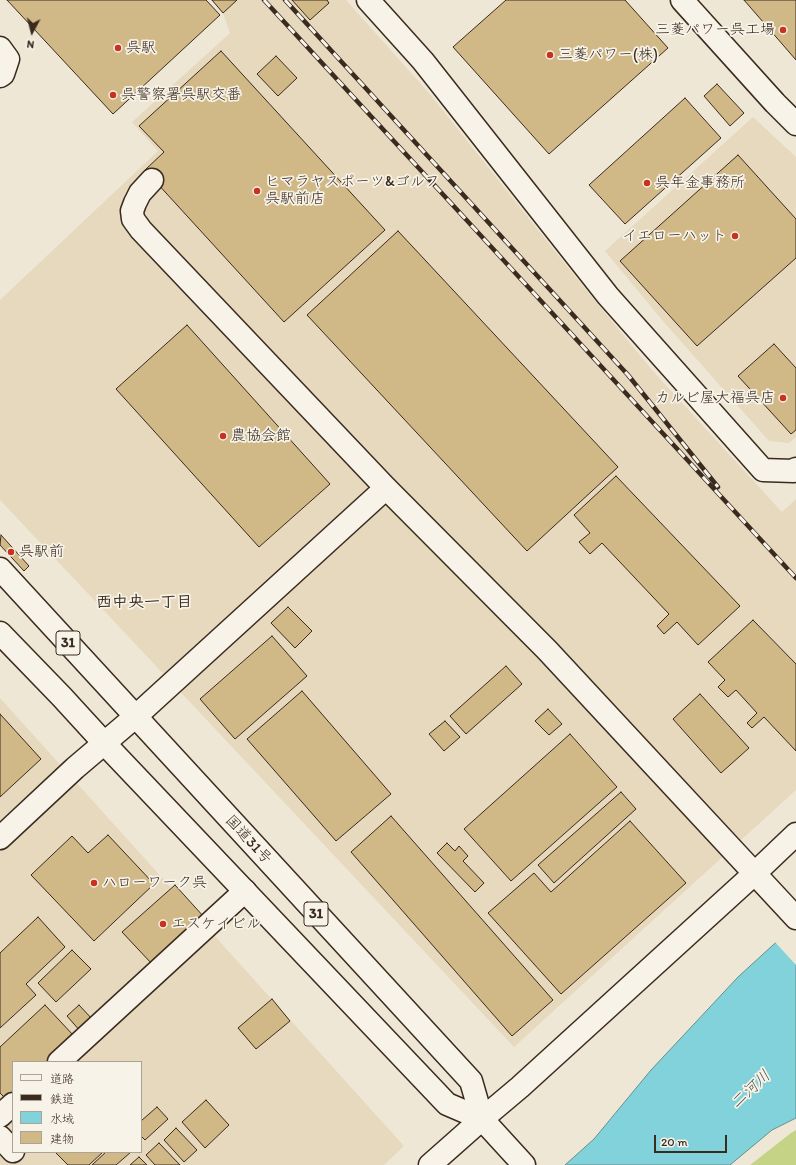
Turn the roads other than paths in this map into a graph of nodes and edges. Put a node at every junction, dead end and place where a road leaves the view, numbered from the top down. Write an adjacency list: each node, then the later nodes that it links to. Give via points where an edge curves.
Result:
1 (368, 0): 7 (main road, via 423,61 608,296 763,470)
2 (682, 0): 5 (main road)
3 (0, 48): 4 (main road, via 8,59)
4 (0, 76)
5 (796, 124)
6 (152, 180): 8 (main road, via 140,193 132,211 133,219 141,230)
7 (796, 469)
8 (386, 488): 11 (main road); 15 (main road, via 547,650)
9 (0, 569): 11 (main road, 国道31号 / 31)
10 (0, 633): 12 (main road, 国道31号 / 31, via 62,696)
11 (135, 717): 12 (main road); 21 (main road, 国道31号 / 31, via 471,1081)
12 (104, 744): 14 (main road); 16 (main road, 国道31号 / 31)
13 (796, 834): 15 (main road)
14 (0, 838)
15 (754, 874): 17 (main road); 21 (main road)
16 (245, 891): 18 (main road); 21 (main road, 国道31号 / 31, via 447,1104)
17 (796, 918)
18 (60, 1061)
19 (12, 1105): 20 (main road)
20 (0, 1116)
21 (482, 1119): 26 (main road); 27 (main road, 国道31号 / 31)
22 (0, 1137): 23 (main road)
23 (12, 1151)
24 (14, 1153): 25 (main road)
25 (26, 1165)
26 (430, 1165)
27 (524, 1165)

